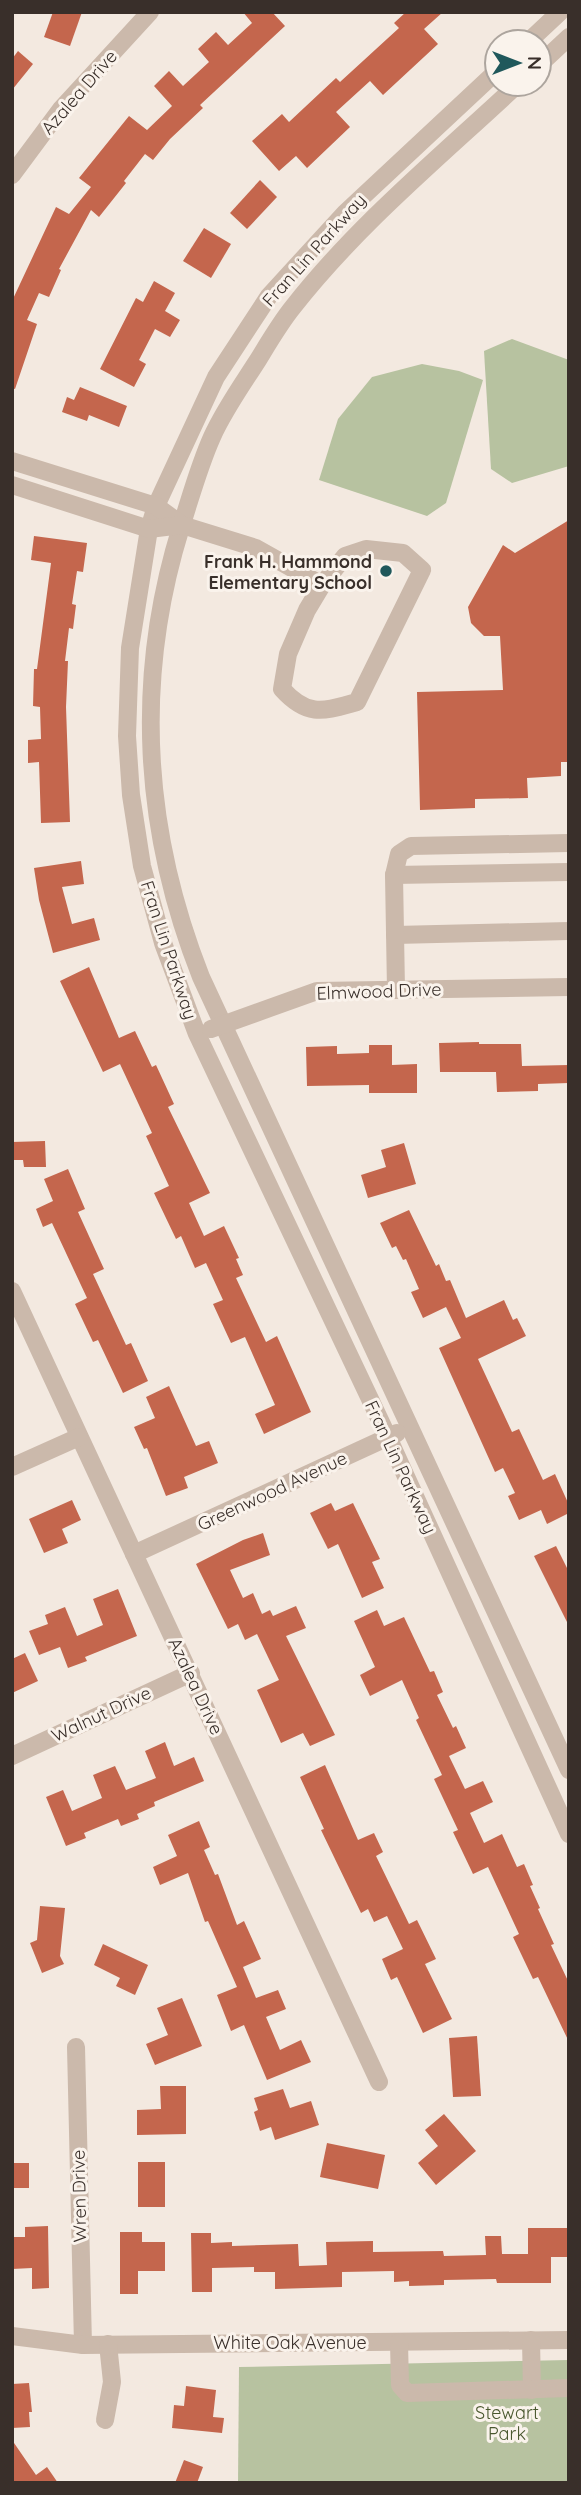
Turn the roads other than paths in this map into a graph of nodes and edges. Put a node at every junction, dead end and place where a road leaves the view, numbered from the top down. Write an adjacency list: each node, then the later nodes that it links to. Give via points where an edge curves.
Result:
1 (150, 12): 8 (street, Azalea Drive, via 61,109)
2 (560, 12): 3 (street)
3 (543, 28)
4 (569, 37): 5 (street)
5 (553, 52)
6 (483, 84): 11 (street, Fran Lin Parkway, via 345,213 269,296 215,377)
7 (503, 98): 12 (street, Fran Lin Parkway, via 360,231 292,308 213,435)
8 (12, 175)
9 (12, 461): 11 (street)
10 (12, 485): 13 (street)
11 (156, 506): 12 (street); 13 (street, Fran Lin Parkway)
12 (182, 525): 13 (street); 14 (street, via 256,548); 22 (street, Fran Lin Parkway, via 169,565 154,652 152,767 175,904)
13 (149, 528): 23 (street, Fran Lin Parkway, via 130,648 130,783 153,910)
14 (322, 585): 14 (street, via 288,654 282,689 296,705 325,711 358,702 422,570 403,553 366,549 345,556)
15 (569, 843): 17 (street, via 411,846 399,854)
16 (569, 872): 17 (street)
17 (394, 875): 19 (street)
18 (569, 931): 19 (street)
19 (395, 935): 21 (street)
20 (569, 987): 21 (street, Elmwood Drive)
21 (396, 990): 22 (street, Elmwood Drive, via 317,991)
22 (222, 1025): 23 (street, Elmwood Drive); 25 (street, Fran Lin Parkway)
23 (197, 1034): 27 (street, Fran Lin Parkway)
24 (12, 1291): 26 (street, Azalea Drive)
25 (410, 1427): 27 (street, Greenwood Avenue); 32 (street, Fran Lin Parkway)
26 (79, 1437): 28 (street); 29 (street, Azalea Drive)
27 (388, 1437): 29 (street, Greenwood Avenue); 33 (street, Fran Lin Parkway)
28 (12, 1467)
29 (134, 1554): 30 (street, Azalea Drive)
30 (191, 1673): 31 (street, Walnut Drive); 35 (street, Azalea Drive)
31 (12, 1756)
32 (569, 1770)
33 (569, 1834)
34 (76, 2047): 41 (street, Wren Drive)
35 (379, 2082)
36 (12, 2336): 41 (street, White Oak Avenue)
37 (531, 2340): 38 (street, White Oak Avenue); 39 (street, White Oak Avenue); 43 (street)
38 (569, 2340)
39 (399, 2342): 40 (street, White Oak Avenue); 43 (street, via 400,2385 407,2393)
40 (108, 2344): 41 (street, White Oak Avenue); 44 (street, via 112,2382)
41 (83, 2345)
42 (569, 2388): 43 (street)
43 (532, 2390)
44 (105, 2420)

